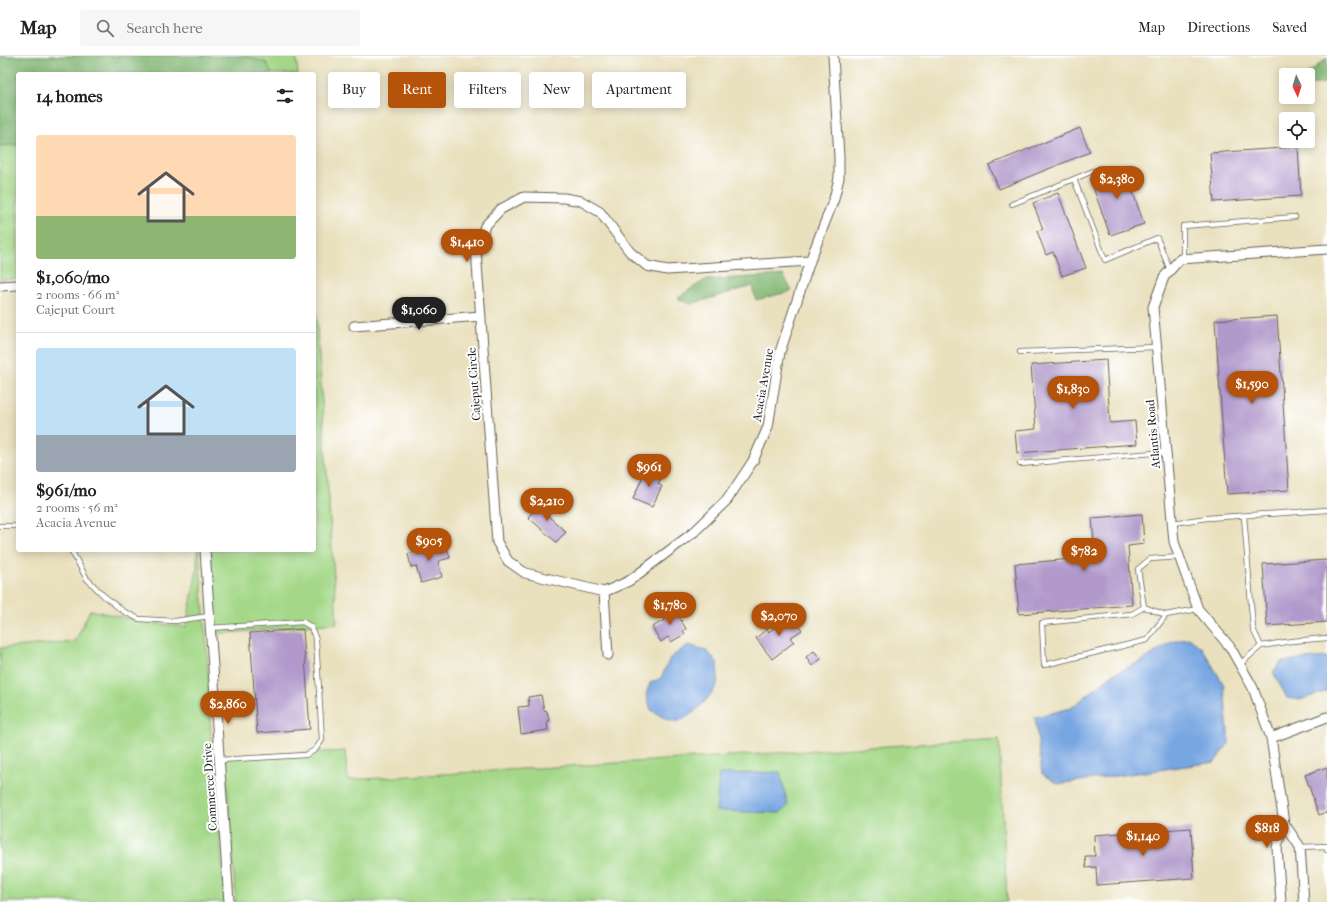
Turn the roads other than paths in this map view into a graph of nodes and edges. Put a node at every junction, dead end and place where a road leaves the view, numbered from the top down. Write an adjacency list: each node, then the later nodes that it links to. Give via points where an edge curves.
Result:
1 (833, 56): 8 (street, Acacia Avenue, via 839,178 834,199)
2 (1093, 171): 3 (lane)
3 (1074, 179): 4 (lane); 9 (lane, via 1105,260 1157,238)
4 (1012, 204)
5 (1295, 217): 7 (lane, via 1183,226)
6 (1327, 249): 7 (street)
7 (1183, 259): 9 (street, Atlantis Road)
8 (810, 261): 12 (street, Cajeput Circle, via 660,269 647,266 630,252 600,212 581,201 524,197 501,209 485,226 476,250); 26 (street, Acacia Avenue, via 780,352 768,427 753,461 727,500 694,532 629,581)
9 (1170, 270): 14 (street, Atlantis Road, via 1164,277 1154,307)
10 (16, 285): 11 (street)
11 (0, 286)
12 (481, 316): 13 (street); 26 (street, Cajeput Circle, via 496,542 508,561 525,572)
13 (354, 326)
14 (1157, 347): 15 (lane); 16 (street, Atlantis Road)
15 (1020, 352)
16 (1166, 452): 17 (lane); 20 (street, Atlantis Road)
17 (1020, 464)
18 (1327, 510): 19 (lane)
19 (1244, 516): 20 (lane); 33 (lane, via 1253,629)
20 (1173, 523): 25 (street, Atlantis Road, via 1174,542)
21 (0, 526): 22 (lane)
22 (16, 526)
23 (72, 552): 30 (lane, via 87,579 123,611 138,619 175,621)
24 (204, 552): 30 (street, Commerce Drive)
25 (1180, 557): 27 (lane, via 1150,559 1138,569); 28 (street, Atlantis Road)
26 (604, 592): 34 (street)
27 (1144, 607): 29 (lane); 29 (lane, via 1132,614 1042,623 1044,665 1147,640)
28 (1198, 610): 29 (lane); 35 (street, Atlantis Road, via 1230,647)
29 (1166, 615)
30 (209, 616): 31 (street, Commerce Drive)
31 (210, 628): 38 (street, Commerce Drive); 38 (lane, via 303,622 311,627 316,640 322,740 315,750 306,755)
32 (1327, 638): 33 (lane, via 1292,640)
33 (1261, 646): 35 (lane)
34 (608, 654)
35 (1240, 664): 37 (street, Atlantis Road, via 1253,688)
36 (1327, 717): 37 (street)
37 (1271, 738): 39 (street, Atlantis Road)
38 (220, 760): 42 (street, Commerce Drive)
39 (1284, 822): 40 (street, Atlantis Road); 43 (street, Atlantis Road, via 1277,847)
40 (1300, 847): 41 (lane, via 1327,846); 44 (street, Atlantis Road)
41 (1327, 850)
42 (229, 902)
43 (1281, 902)
44 (1304, 902)

